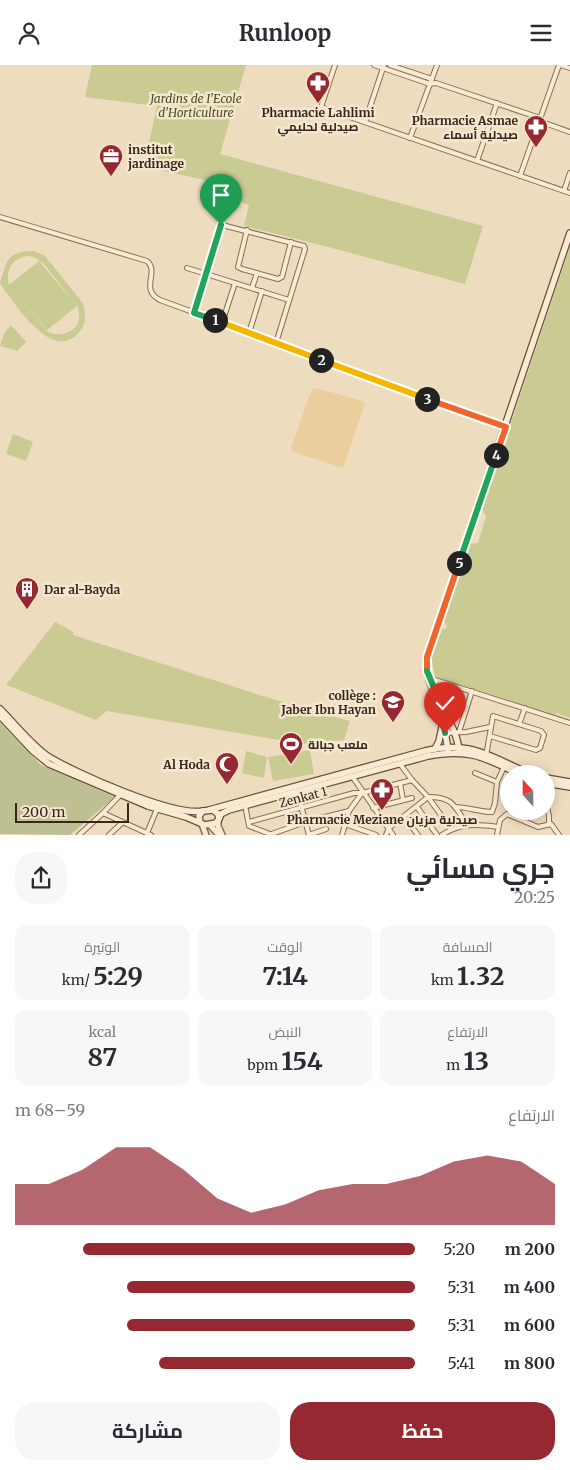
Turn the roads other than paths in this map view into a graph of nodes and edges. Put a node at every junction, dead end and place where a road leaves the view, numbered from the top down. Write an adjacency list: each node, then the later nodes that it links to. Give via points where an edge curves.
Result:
1 (335, 65): 11 (street, via 321,107)
2 (374, 65): 6 (street)
3 (390, 65): 8 (street)
4 (437, 65): 8 (street)
5 (560, 65): 7 (street); 10 (street)
6 (383, 67): 8 (street); 11 (street)
7 (570, 68)
8 (431, 81): 9 (street); 13 (street)
9 (497, 103): 10 (street); 14 (street)
10 (539, 120): 12 (street); 16 (street)
11 (365, 122): 13 (street)
12 (570, 132)
13 (410, 138): 14 (street)
14 (476, 161): 16 (street)
15 (570, 173): 17 (street)
16 (520, 176): 17 (street)
17 (564, 191): 18 (street)
18 (570, 193)
19 (0, 217): 30 (street, via 147,261 151,267 150,288 154,297)
20 (247, 230): 22 (street); 24 (street, via 221,225); 25 (street, via 238,265)
21 (570, 233): 34 (main road)
22 (291, 242): 25 (street, via 282,277 278,279); 29 (street, via 304,245 305,249)
23 (186, 268): 24 (street)
24 (206, 273): 26 (street); 30 (street)
25 (257, 273): 27 (street)
26 (235, 283): 27 (street); 31 (street)
27 (252, 288): 28 (street)
28 (262, 291): 29 (street); 32 (street)
29 (289, 300): 33 (street)
30 (194, 313): 31 (street)
31 (222, 323): 32 (street)
32 (249, 333): 33 (street)
33 (276, 343): 34 (street)
34 (506, 427): 35 (main road, via 427,657)
35 (429, 678): 36 (street); 39 (main road)
36 (472, 691): 37 (street); 45 (street)
37 (525, 708): 41 (street); 42 (street)
38 (0, 709): 46 (main road)
39 (444, 712): 44 (main road); 45 (main road)
40 (0, 716): 46 (main road)
41 (570, 723)
42 (519, 724): 43 (street, via 493,716); 47 (street, via 543,732 538,750)
43 (490, 727): 45 (street); 47 (street)
44 (443, 733): 45 (street); 48 (main road); 49 (main road)
45 (457, 733): 50 (main road)
46 (20, 734): 66 (main road, via 80,775)
47 (490, 736): 51 (street)
48 (435, 749): 49 (main road); 56 (main road)
49 (448, 749): 50 (main road); 52 (main road)
50 (459, 749): 51 (main road)
51 (486, 756): 53 (main road); 54 (main road)
52 (399, 763): 56 (main road); 59 (street)
53 (501, 765)
54 (508, 765)
55 (475, 773): 61 (street)
56 (350, 774): 65 (main road); 67 (street); 77 (main road)
57 (500, 776): 61 (street)
58 (555, 779): 60 (main road)
59 (412, 780): 62 (street, Zenkat 1); 69 (street)
60 (570, 781)
61 (497, 782): 79 (street)
62 (400, 783): 67 (street, Zenkat 1); 70 (street)
63 (555, 785): 64 (main road)
64 (570, 787)
65 (297, 791): 71 (main road); 72 (street)
66 (122, 793): 76 (main road); 77 (main road, via 193,812); 80 (street)
67 (362, 793): 72 (street, Zenkat 1); 75 (street); 78 (street)
68 (412, 797): 70 (street)
69 (428, 797): 73 (street); 74 (street, via 444,798); 98 (street)
70 (403, 800): 75 (street)
71 (245, 805): 83 (main road, via 225,811); 87 (street)
72 (301, 807): 87 (street, Zenkat 1); 88 (street)
73 (417, 807): 82 (street); 113 (street)
74 (455, 807): 79 (street); 93 (street)
75 (373, 808): 95 (street)
76 (157, 809): 90 (main road); 99 (street)
77 (206, 810): 83 (main road, via 217,812); 90 (main road, via 198,816)
78 (349, 811): 88 (street); 91 (street)
79 (492, 812): 81 (street)
80 (103, 813): 89 (street); 100 (street)
81 (500, 816)
82 (404, 817): 95 (street); 112 (street)
83 (218, 820): 90 (main road); 105 (street)
84 (501, 820): 94 (street)
85 (522, 820): 92 (street, via 538,827)
86 (549, 820): 92 (street)
87 (249, 822): 106 (street, via 249,826)
88 (304, 822): 106 (street); 107 (street)
89 (122, 823): 97 (street); 101 (street)
90 (205, 824): 103 (street); 105 (street)
91 (345, 824): 108 (street); 109 (street)
92 (549, 824): 116 (street)
93 (467, 825): 94 (street); 98 (street)
94 (498, 827): 115 (street)
95 (389, 828): 110 (street); 111 (street)
96 (326, 829): 107 (street)
97 (139, 830): 99 (street); 102 (street)
98 (450, 832): 114 (street)
99 (149, 834)
100 (79, 835)
101 (108, 835)
102 (134, 835)
103 (206, 835)
104 (211, 835): 105 (street)
105 (220, 835)
106 (270, 835)
107 (309, 835)
108 (342, 835)
109 (376, 835)
110 (386, 835)
111 (393, 835)
112 (418, 835)
113 (436, 835)
114 (442, 835)
115 (497, 835)
116 (558, 835)

